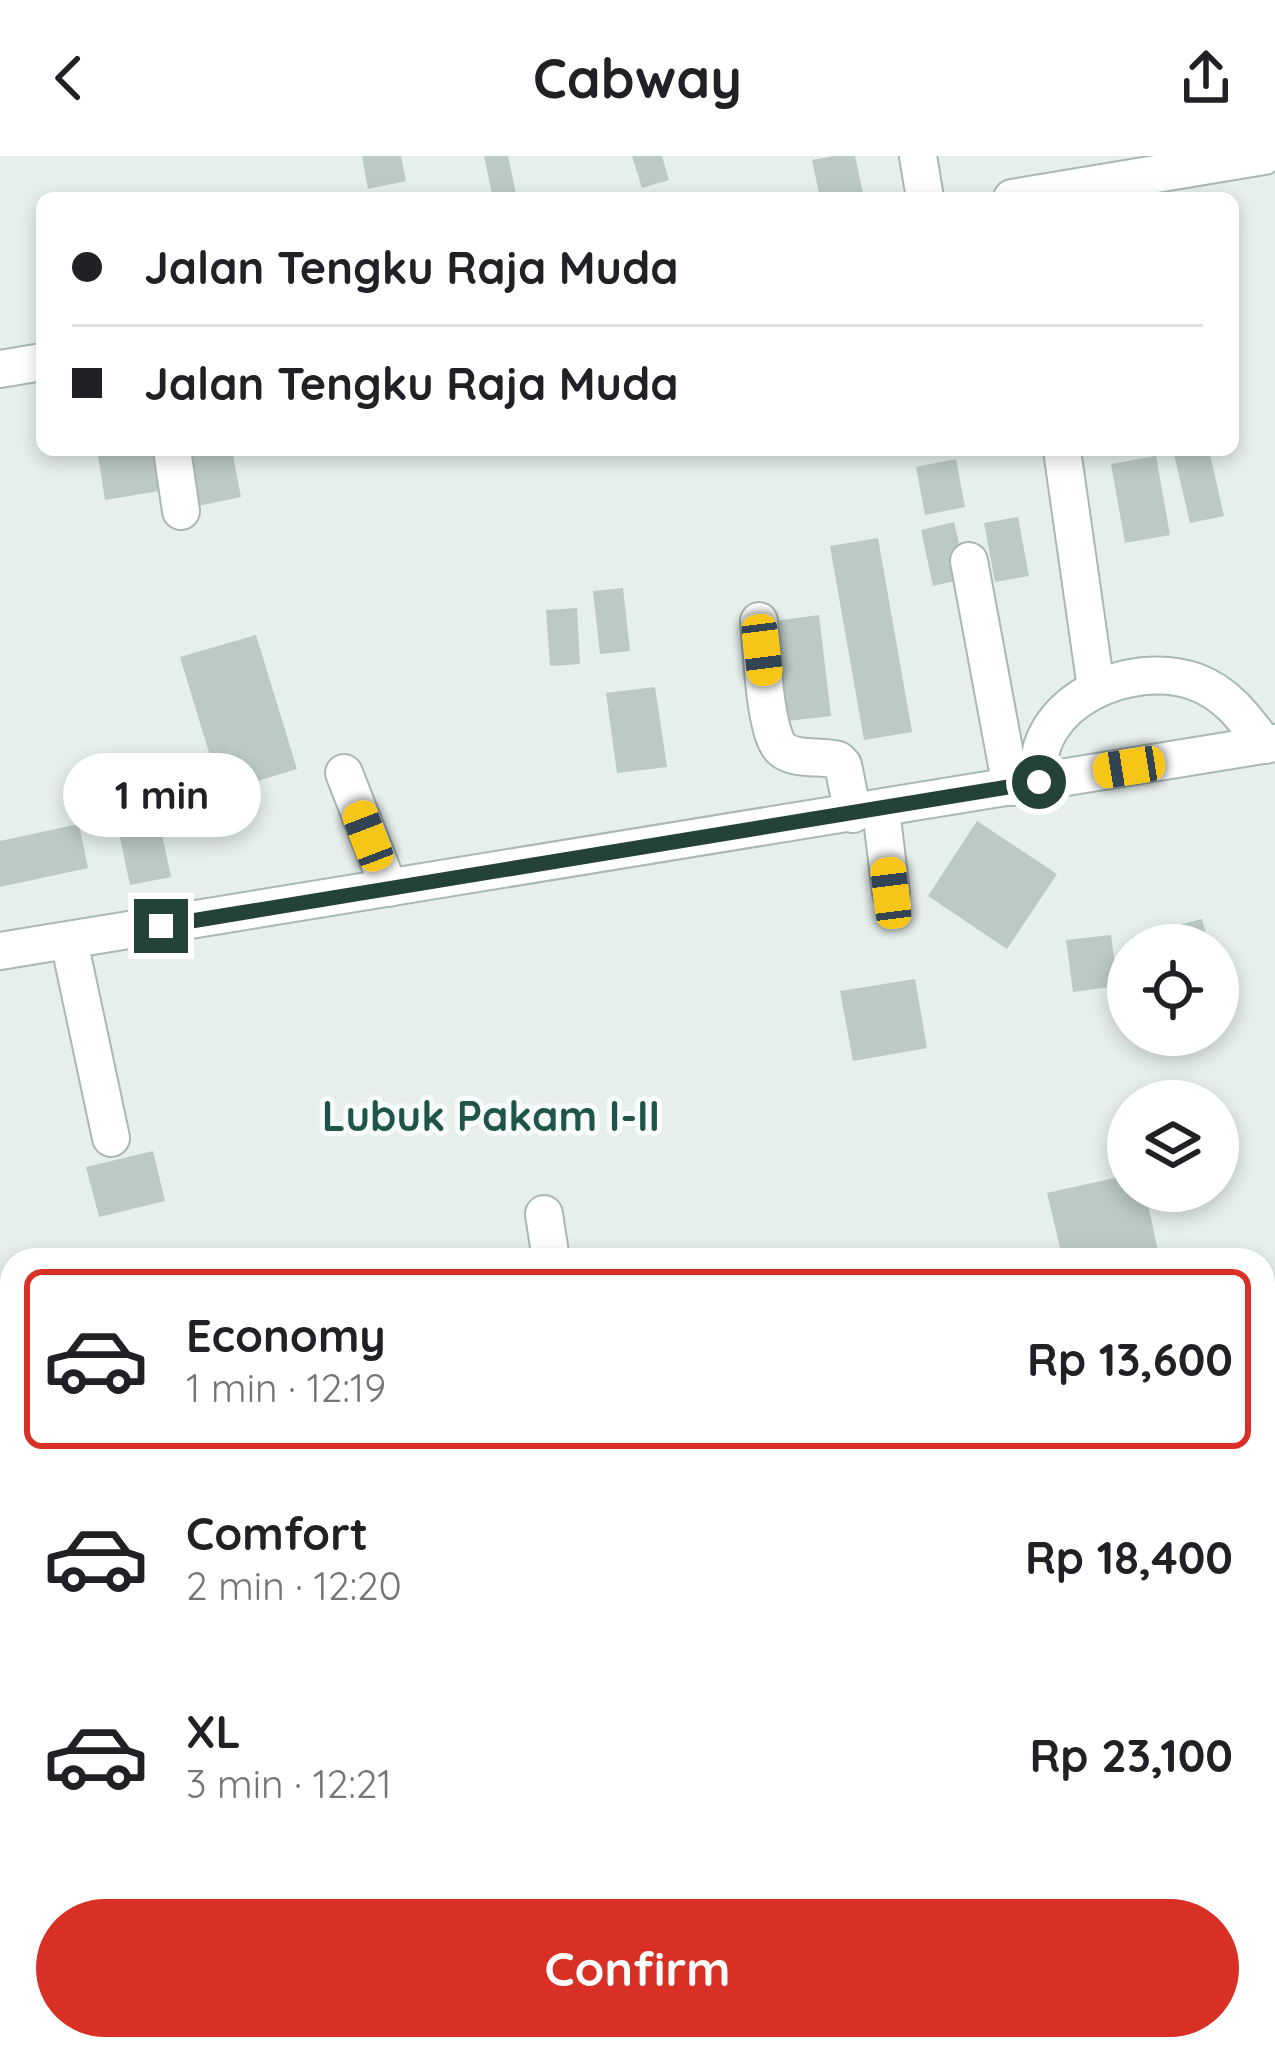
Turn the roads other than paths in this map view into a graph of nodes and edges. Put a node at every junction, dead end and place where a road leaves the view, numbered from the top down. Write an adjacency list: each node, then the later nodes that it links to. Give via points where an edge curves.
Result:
1 (918, 156): 3 (street)
2 (1264, 156): 4 (street)
3 (924, 192)
4 (1048, 192)
5 (36, 363): 6 (street)
6 (0, 369)
7 (173, 456): 9 (street)
8 (1063, 456): 12 (street)
9 (181, 511)
10 (970, 561): 15 (street)
11 (759, 621): 16 (street, via 777,746 838,760)
12 (1096, 688): 13 (street, via 1135,676 1182,677 1215,691); 15 (street, via 1054,724)
13 (1270, 744): 15 (street)
14 (344, 773): 17 (street)
15 (1025, 784): 16 (street)
16 (867, 812): 17 (street); 18 (street)
17 (389, 888): 19 (street)
18 (891, 893)
19 (69, 941): 20 (street); 21 (street)
20 (0, 951)
21 (111, 1138)
22 (544, 1214): 23 (street)
23 (549, 1248)

